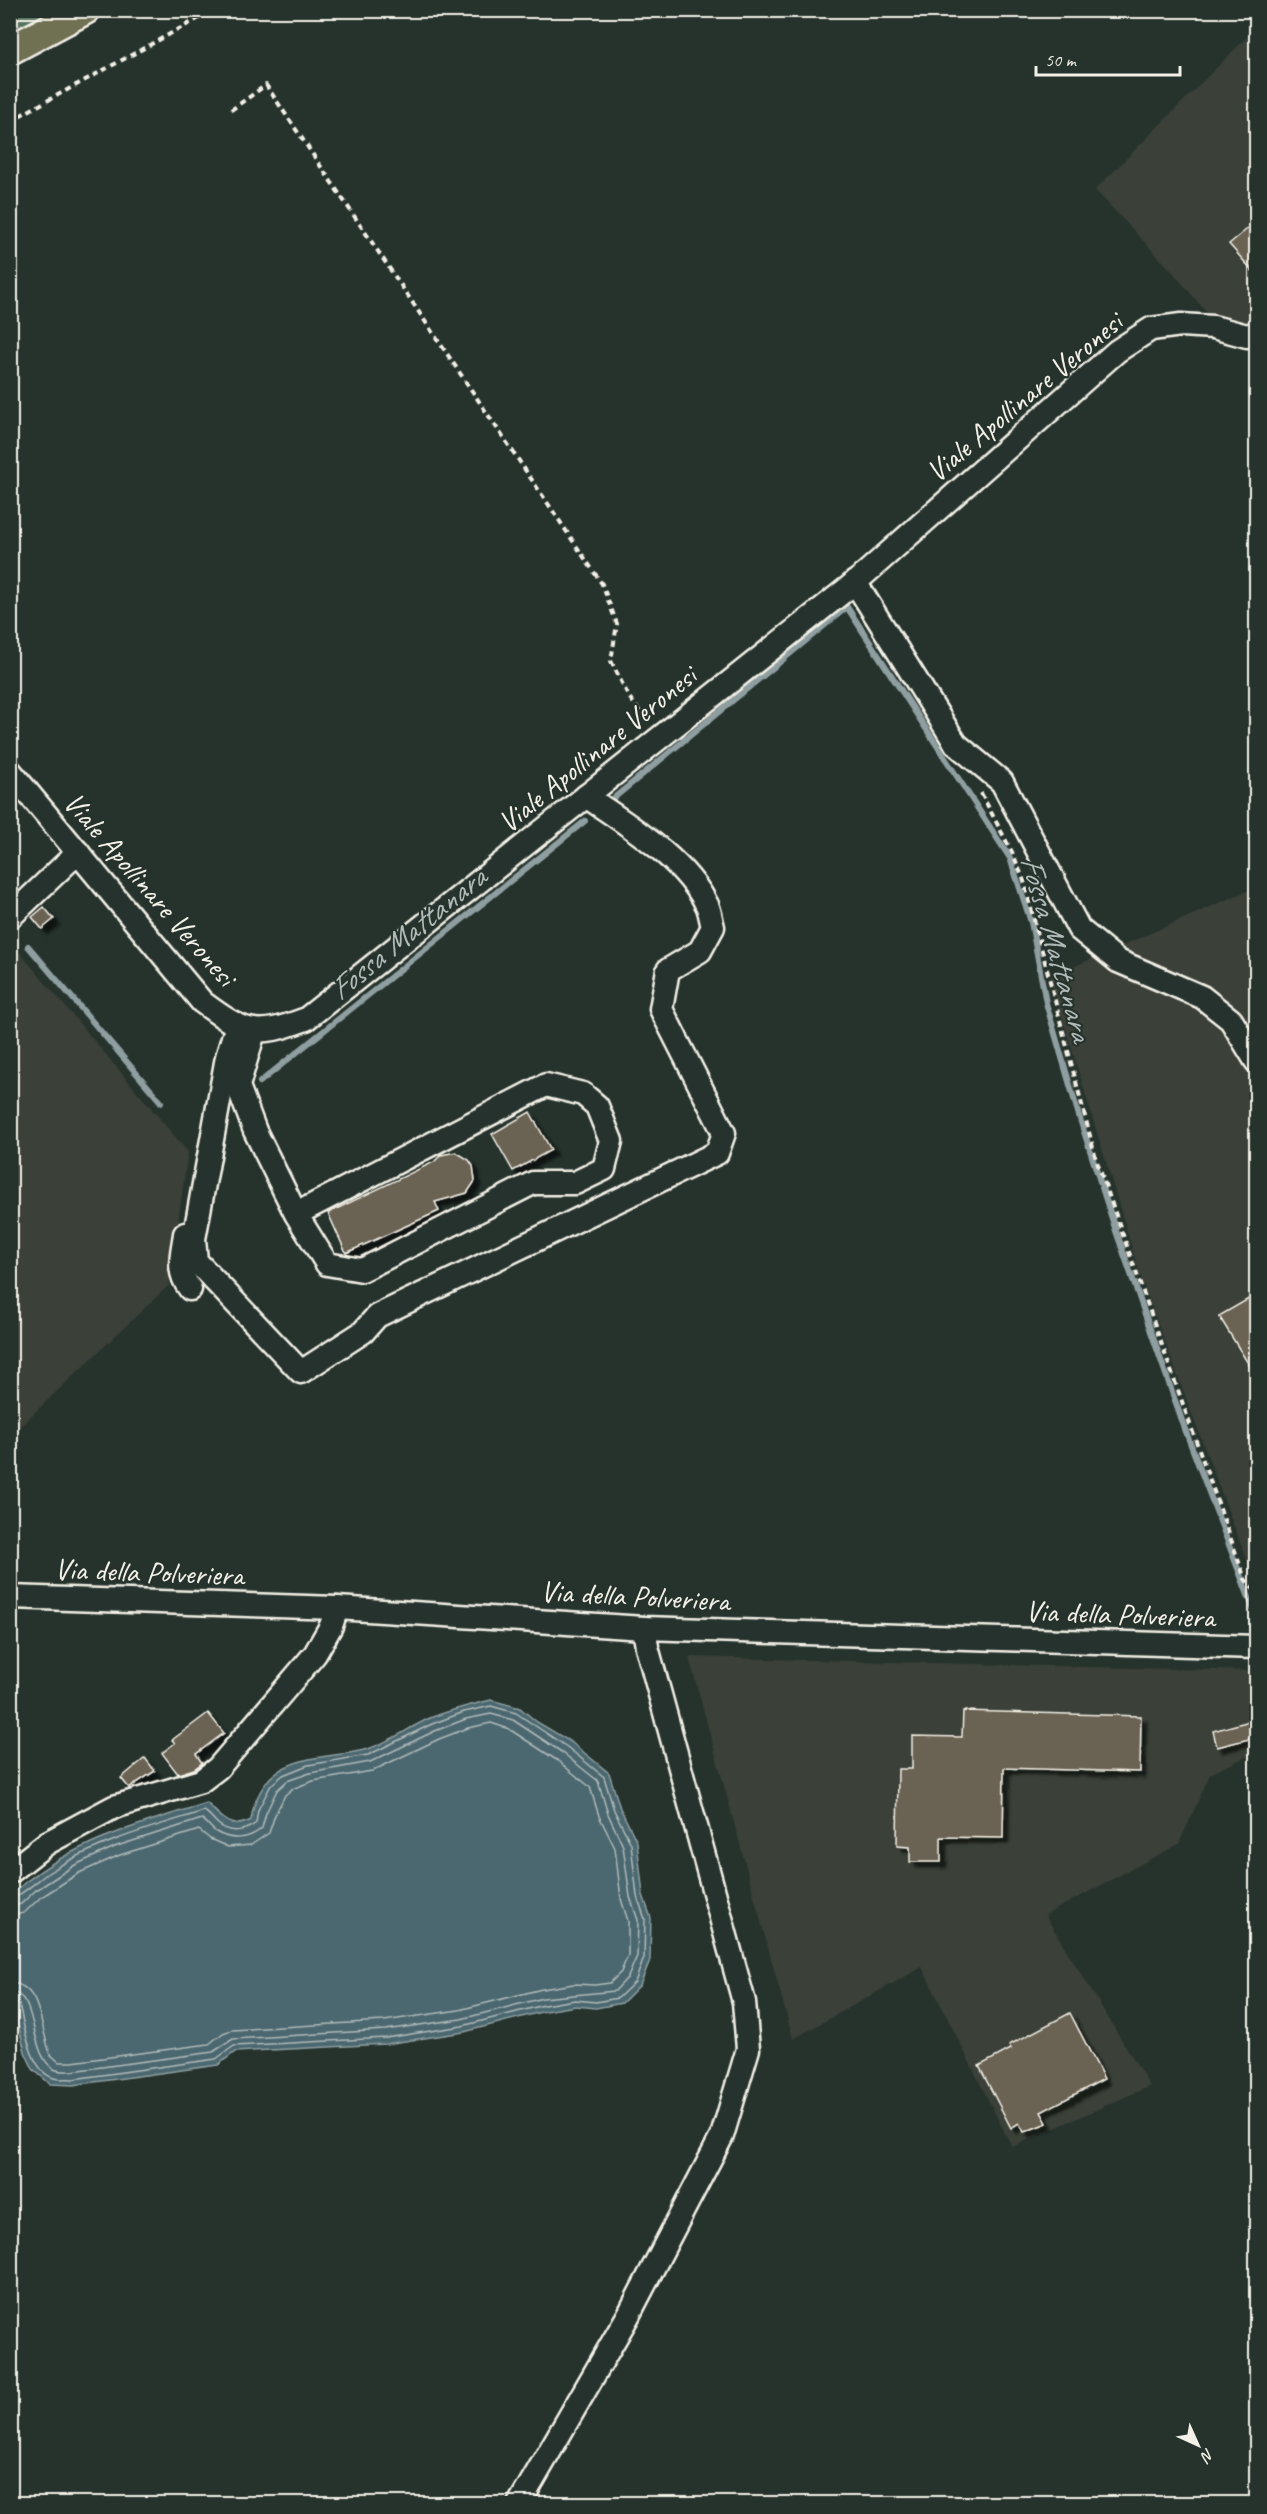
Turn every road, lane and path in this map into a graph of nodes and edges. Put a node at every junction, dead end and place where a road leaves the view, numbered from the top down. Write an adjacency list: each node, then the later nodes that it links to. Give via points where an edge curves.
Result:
1 (85, 10): 3 (main road)
2 (214, 10): 5 (path)
3 (10, 50)
4 (231, 110): 8 (path, via 266,85 602,584 617,624 611,661 629,697)
5 (12, 119)
6 (1257, 333): 7 (street, Viale Apollinare Veronesi, via 1247,336 1214,327 1181,325 1151,329 1117,351)
7 (855, 582): 8 (street, Viale Apollinare Veronesi); 16 (street, via 956,744 1002,782 1079,929 1118,961 1202,998 1231,1020)
8 (658, 739): 11 (street, Viale Apollinare Veronesi)
9 (10, 771): 12 (street, Viale Apollinare Veronesi)
10 (977, 784): 19 (path, via 1024,881 1096,1159 1245,1579)
11 (586, 796): 14 (street, Viale Apollinare Veronesi, via 306,1019 276,1030); 15 (street, via 649,840 688,877 708,906 713,927 700,951 668,970 661,1009 724,1133 717,1153 376,1316 363,1332 302,1372 196,1261 194,1239)
12 (78, 852): 13 (street); 14 (street, Viale Apollinare Veronesi, via 202,1002)
13 (10, 917)
14 (246, 1028): 15 (street); 17 (street, via 238,1086 255,1131)
15 (227, 1057): 18 (street, via 211,1076 183,1245 180,1268)
16 (1257, 1061)
17 (296, 1214): 17 (street, via 327,1264 362,1270 533,1183 575,1183 604,1169 611,1141 597,1106 583,1094 546,1085)
18 (190, 1289)
19 (1257, 1592)
20 (10, 1597): 21 (street, Via della Polveriera)
21 (337, 1608): 22 (street, Via della Polveriera); 24 (street, via 315,1654 218,1768 201,1781 114,1807 47,1842)
22 (644, 1629): 23 (street, Via della Polveriera); 25 (street, via 744,2002 748,2049 722,2136 628,2316)
23 (1257, 1647)
24 (10, 1872)
25 (519, 2504)

